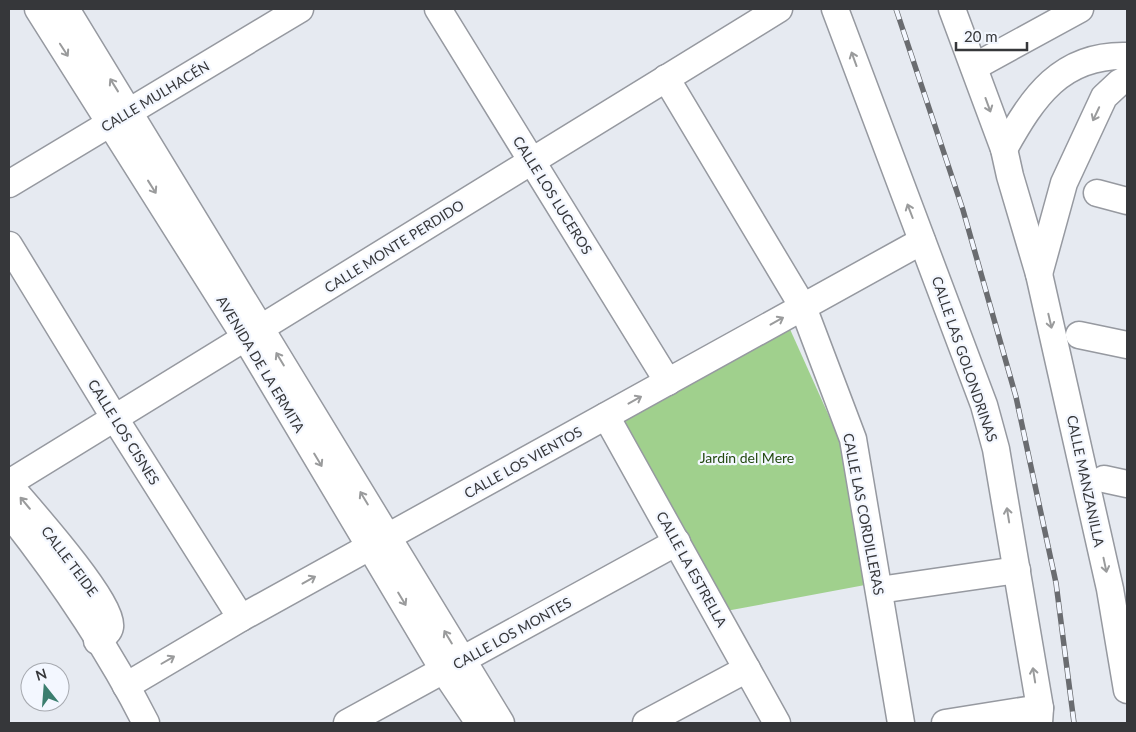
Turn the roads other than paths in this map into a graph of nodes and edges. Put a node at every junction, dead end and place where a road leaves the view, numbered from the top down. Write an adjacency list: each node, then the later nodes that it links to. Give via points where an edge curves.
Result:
1 (38, 9): 13 (street, AVENIDA DE LA ERMITA, one-way to 13)
2 (66, 9): 13 (street, AVENIDA DE LA ERMITA, one-way to 2)
3 (300, 9): 13 (street, CALLE MULHACÉN)
4 (438, 9): 15 (street, CALLE LOS LUCEROS)
5 (779, 9): 11 (street, CALLE MONTE PERDIDO)
6 (835, 9): 19 (street, CALLE LAS GOLONDRINAS, one-way to 6)
7 (952, 9): 10 (street, CALLE MANZANILLA)
8 (1080, 9): 10 (street)
9 (1127, 56): 14 (street, via 1090,60 1064,71 1029,107)
10 (974, 67): 14 (street, CALLE MANZANILLA, one-way to 14)
11 (666, 78): 15 (street, CALLE MONTE PERDIDO); 22 (street, CALLE LAS CORDILLERAS)
12 (1127, 79): 21 (street, CALLE MANZANILLA, one-way to 21, via 1104,97 1068,174)
13 (121, 117): 16 (street, CALLE MULHACÉN); 23 (street, AVENIDA DE LA ERMITA)
14 (1004, 148): 21 (street, CALLE MANZANILLA)
15 (532, 161): 23 (street, CALLE MONTE PERDIDO); 26 (street, CALLE LOS LUCEROS)
16 (9, 184)
17 (1097, 192): 18 (street)
18 (1127, 201)
19 (922, 241): 22 (street, CALLE LOS VIENTOS); 34 (street, CALLE LAS GOLONDRINAS, one-way to 19, via 996,449 984,405)
20 (9, 245): 28 (street, CALLE LOS CISNES)
21 (1039, 274): 41 (street, CALLE MANZANILLA, one-way to 41, via 1108,579)
22 (803, 307): 26 (street, CALLE LOS VIENTOS, one-way to 22); 35 (street, CALLE LAS CORDILLERAS, via 853,439)
23 (253, 332): 28 (street, CALLE MONTE PERDIDO); 32 (street, AVENIDA DE LA ERMITA)
24 (1079, 335): 25 (street)
25 (1127, 345)
26 (668, 382): 27 (street, CALLE LOS VIENTOS, one-way to 26)
27 (606, 416): 32 (street, CALLE LOS VIENTOS); 33 (street, CALLE LA ESTRELLA)
28 (114, 417): 29 (street, CALLE MONTE PERDIDO); 36 (street, CALLE LOS CISNES)
29 (9, 484): 37 (street, CALLE TEIDE, one-way to 29, via 111,626 106,611 78,569)
30 (9, 513): 37 (street, via 69,592)
31 (9, 538): 37 (street)
32 (379, 542): 36 (street, CALLE LOS VIENTOS, one-way to 32); 38 (street, AVENIDA DE LA ERMITA)
33 (677, 542): 38 (street, CALLE LOS MONTES); 39 (street, CALLE LA ESTRELLA)
34 (1017, 570): 35 (street); 42 (street, CALLE LAS GOLONDRINAS, one-way to 34)
35 (879, 590): 49 (street, CALLE LAS CORDILLERAS)
36 (242, 618): 40 (street, CALLE LOS VIENTOS, one-way to 36)
37 (97, 640): 40 (street)
38 (453, 666): 44 (street, CALLE LOS MONTES); 45 (street, AVENIDA DE LA ERMITA); 46 (street, AVENIDA DE LA ERMITA)
39 (747, 670): 47 (street); 48 (street, CALLE LA ESTRELLA)
40 (126, 686): 43 (street)
41 (1127, 690)
42 (1039, 716): 50 (street)
43 (146, 723)
44 (347, 723)
45 (479, 723)
46 (501, 723)
47 (646, 723)
48 (777, 723)
49 (901, 723)
50 (945, 723)

